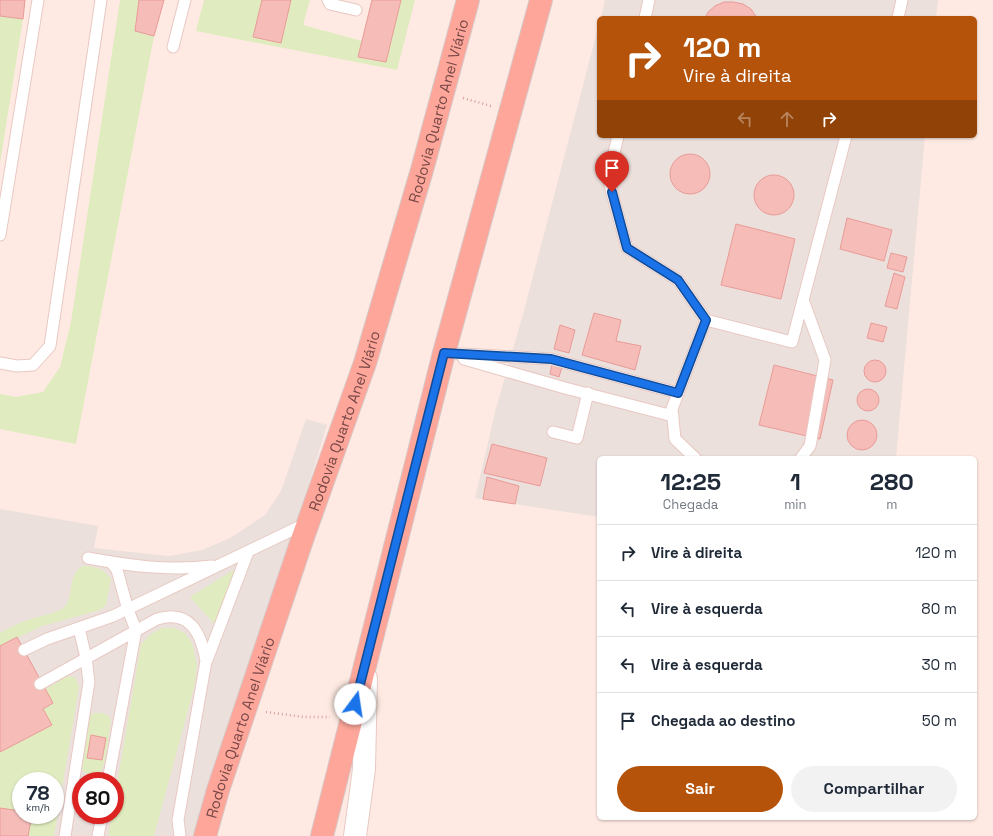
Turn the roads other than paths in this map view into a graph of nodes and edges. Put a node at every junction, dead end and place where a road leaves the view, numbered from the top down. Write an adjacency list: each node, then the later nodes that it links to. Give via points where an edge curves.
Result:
1 (38, 0): 15 (lane)
2 (101, 0): 19 (lane, via 50,346 33,365 17,366)
3 (185, 0): 12 (lane)
4 (328, 0): 9 (lane, via 330,4)
5 (468, 0): 26 (highway, Rodovia Quarto Anel Viário, via 422,170 365,363)
6 (541, 0): 18 (highway)
7 (649, 0): 10 (lane)
8 (902, 0): 11 (lane)
9 (356, 10)
10 (645, 16)
11 (898, 16)
12 (173, 47)
13 (618, 138): 17 (lane, via 608,178 627,248 678,280)
14 (845, 138): 16 (lane)
15 (0, 235)
16 (803, 300): 17 (lane, via 792,342); 25 (lane, via 825,360 810,446)
17 (706, 320): 20 (lane)
18 (444, 353): 20 (lane, via 551,359); 21 (lane); 37 (highway)
19 (0, 362)
20 (678, 393): 22 (lane, via 672,409)
21 (588, 394): 22 (lane); 23 (lane, via 576,438)
22 (673, 416): 24 (lane, via 674,439)
23 (553, 432)
24 (693, 456)
25 (802, 456)
26 (308, 523): 27 (lane); 44 (highway, Rodovia Quarto Anel Viário, via 218,790)
27 (248, 552): 30 (lane); 36 (lane)
28 (88, 558): 29 (lane)
29 (111, 562): 30 (lane, via 187,569); 31 (lane, via 117,570)
30 (221, 565): 31 (lane)
31 (128, 610): 32 (lane); 33 (lane)
32 (78, 628): 34 (lane); 35 (lane)
33 (136, 630): 35 (lane); 36 (lane, via 165,616 176,616 190,623 196,630 203,644); 39 (lane)
34 (24, 650)
35 (86, 658): 38 (lane); 41 (lane, via 89,682)
36 (206, 661): 43 (lane, via 178,820)
37 (366, 663): 45 (highway); 46 (street, via 364,769)
38 (40, 684)
39 (110, 772)
40 (100, 824): 42 (lane)
41 (66, 836)
42 (98, 836)
43 (180, 836)
44 (205, 836)
45 (322, 836)
46 (355, 836)

